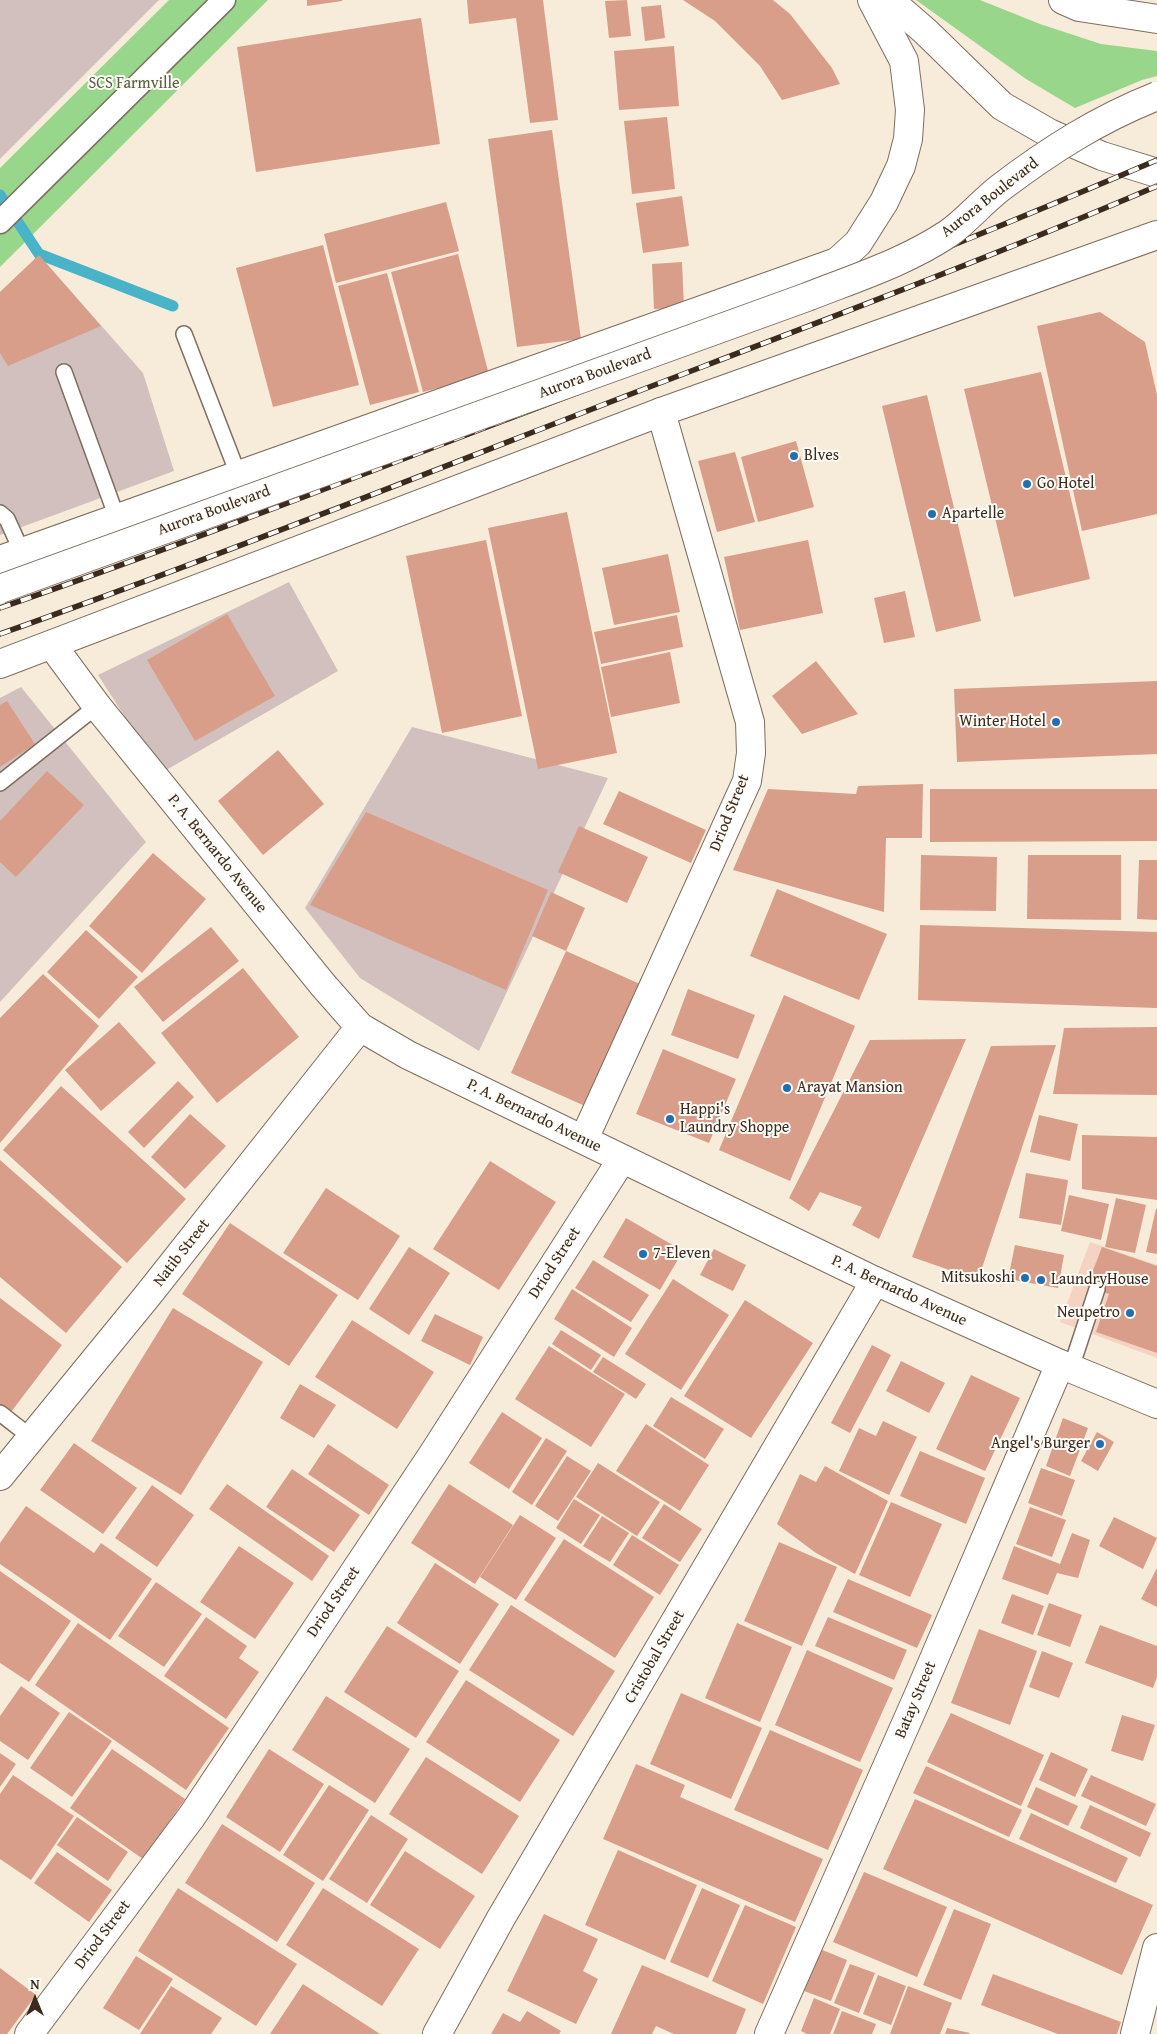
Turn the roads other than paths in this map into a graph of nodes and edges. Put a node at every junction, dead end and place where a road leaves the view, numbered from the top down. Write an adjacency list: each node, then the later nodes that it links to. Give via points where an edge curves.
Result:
1 (224, 0): 8 (street)
2 (872, 0): 13 (street, via 904,61 910,110 908,139 901,166 884,202 858,244 836,262)
3 (889, 0): 7 (street, via 1002,106 1049,133 1102,156)
4 (1063, 0): 5 (street, via 1079,7)
5 (1157, 19)
6 (1157, 96): 17 (street, Aurora Boulevard, bridge, via 1078,133 998,189 949,232 896,262 788,304)
7 (1157, 173)
8 (0, 222)
9 (1157, 236): 12 (street)
10 (184, 334): 13 (lane)
11 (64, 372): 15 (lane)
12 (661, 412): 18 (street); 23 (street, Driod Street, via 750,722 751,753 747,781)
13 (238, 474): 15 (street)
14 (0, 513): 16 (lane, via 7,519)
15 (117, 518): 16 (street)
16 (11, 556)
17 (0, 588)
18 (52, 645): 19 (street); 20 (street, P. A. Bernardo Avenue)
19 (0, 664)
20 (97, 706): 21 (lane); 22 (street, P. A. Bernardo Avenue, via 322,986)
21 (0, 783)
22 (360, 1027): 23 (street, P. A. Bernardo Avenue, via 408,1055); 30 (street, Natib Street)
23 (584, 1139): 24 (street, P. A. Bernardo Avenue)
24 (622, 1160): 25 (street, P. A. Bernardo Avenue); 33 (street, Driod Street, via 433,1454 192,1816)
25 (875, 1281): 27 (street, P. A. Bernardo Avenue); 34 (street, Cristobal Street, via 501,1918)
26 (1097, 1289): 27 (lane)
27 (1066, 1366): 28 (street, P. A. Bernardo Avenue); 35 (street, Batay Street)
28 (1157, 1404)
29 (0, 1413): 30 (lane)
30 (32, 1438): 31 (street, Natib Street)
31 (0, 1476)
32 (1157, 1948): 36 (street)
33 (29, 2034)
34 (437, 2034)
35 (769, 2034)
36 (1135, 2034)

